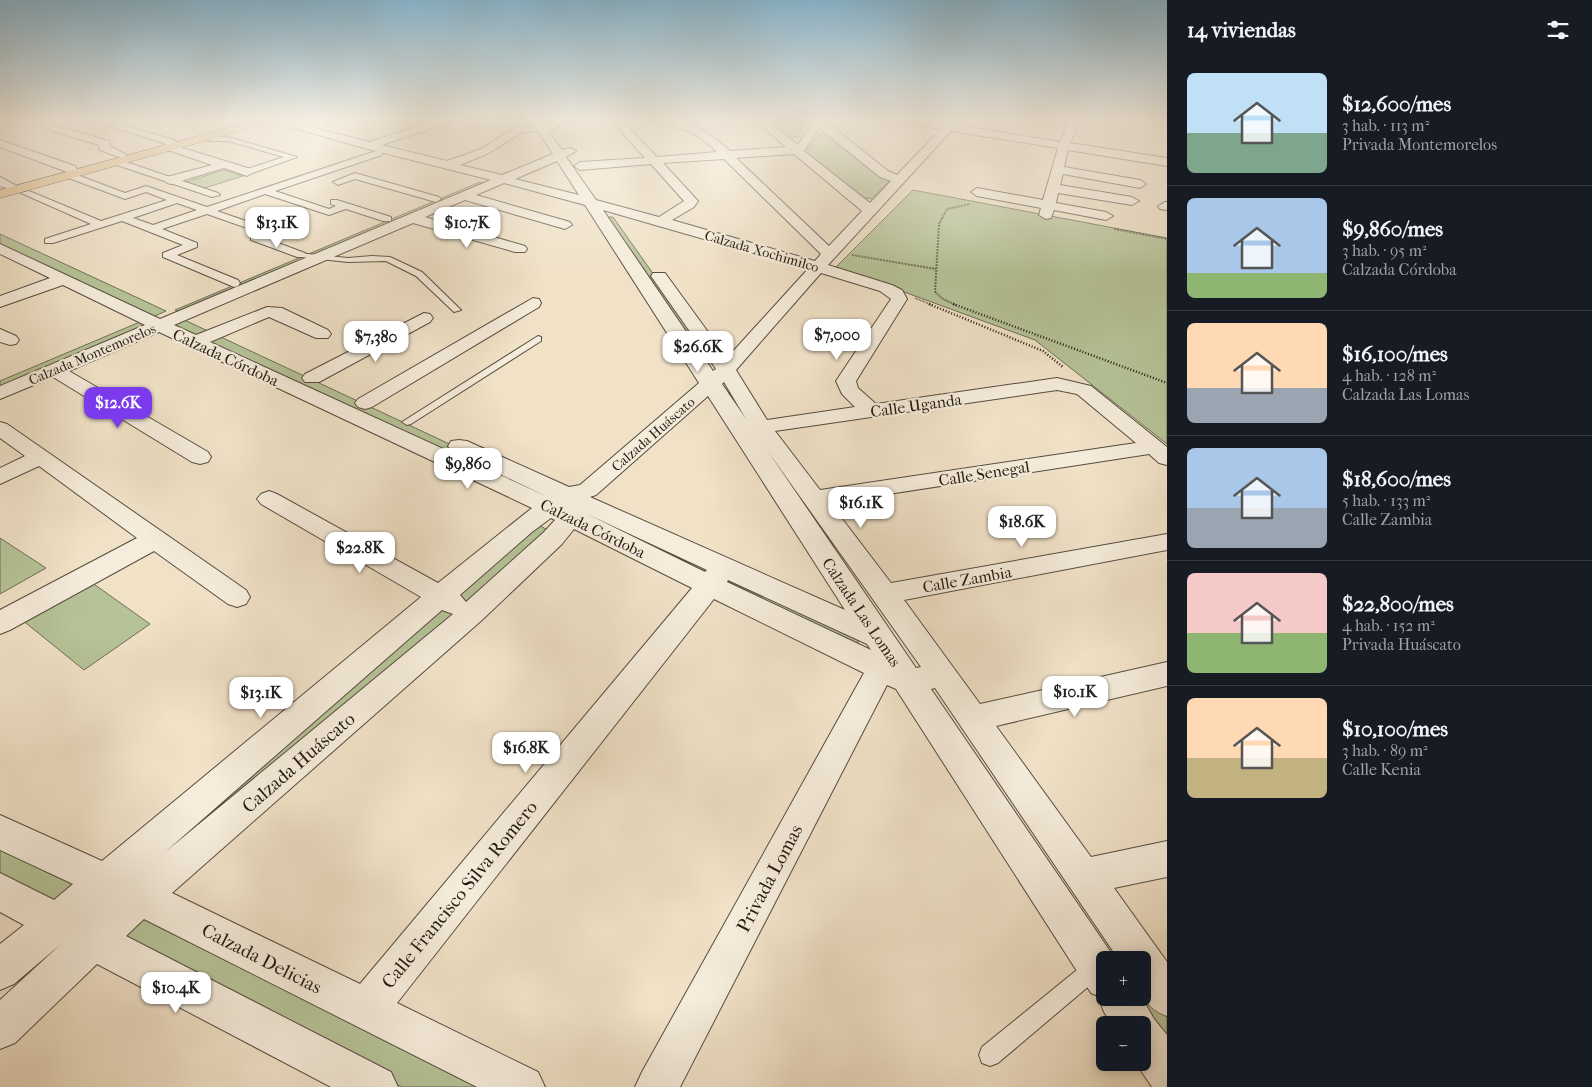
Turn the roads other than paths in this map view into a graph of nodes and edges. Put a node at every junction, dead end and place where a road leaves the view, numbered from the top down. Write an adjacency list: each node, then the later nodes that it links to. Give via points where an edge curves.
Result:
1 (1058, 170): 29 (street)
2 (67, 171): 20 (street)
3 (74, 171): 20 (main road)
4 (149, 171): 23 (street)
5 (203, 171): 23 (street)
6 (243, 171): 21 (street)
7 (251, 171): 21 (street)
8 (286, 171): 22 (street)
9 (323, 171): 22 (street)
10 (456, 171): 24 (street, Calzada Xochimilco)
11 (465, 171): 24 (street, Calzada Xochimilco)
12 (507, 171): 24 (street, Calzada Montemorelos)
13 (580, 171): 39 (street, Calzada Las Lomas)
14 (664, 171): 48 (street, via 691,202)
15 (742, 171): 60 (street)
16 (822, 171): 42 (street)
17 (880, 171): 25 (street)
18 (909, 171): 25 (street, Calzada Huáscato)
19 (1062, 171): 27 (street)
20 (70, 172): 28 (main road); 33 (main road); 37 (street, via 128,195 146,189)
21 (247, 172): 26 (street, via 253,174 243,177)
22 (311, 176): 30 (street); 36 (street, via 338,182 355,176)
23 (171, 180): 34 (street)
24 (492, 180): 35 (street, Calzada Montemorelos); 36 (street, Calzada Montemorelos); 39 (street, Calzada Xochimilco)
25 (900, 180): 42 (street, Calzada Huáscato)
26 (257, 181)
27 (1140, 184)
28 (4, 185)
29 (1054, 188): 38 (street); 40 (street)
30 (265, 191): 41 (street); 47 (street, via 312,206 328,200)
31 (977, 192): 40 (street)
32 (26, 193): 44 (street)
33 (0, 194)
34 (215, 195)
35 (464, 196): 45 (street, Calzada Montemorelos); 50 (street)
36 (436, 199): 47 (street, Calzada Montemorelos)
37 (177, 200): 41 (street); 46 (street)
38 (1132, 201)
39 (607, 208): 48 (street, Calzada Xochimilco); 73 (street, Calzada Las Lomas)
40 (1048, 210): 43 (street)
41 (208, 211): 51 (street); 52 (street)
42 (872, 211): 60 (street, Calzada Huáscato)
43 (1106, 216)
44 (86, 218): 46 (street, via 100,214); 49 (street)
45 (412, 218): 53 (street, Calzada Montemorelos); 56 (street)
46 (119, 219): 49 (street); 52 (street)
47 (387, 219): 53 (street, Calzada Montemorelos)
48 (660, 222): 60 (street, Calzada Xochimilco)
49 (100, 224): 59 (street)
50 (565, 225)
51 (256, 228): 55 (street, via 274,234); 55 (street, via 241,233)
52 (152, 229): 62 (street, via 178,245 167,255)
53 (366, 233): 57 (street, Calzada Montemorelos); 58 (street, Calzada Montemorelos)
54 (0, 235): 59 (street, Calzada Córdoba)
55 (260, 240): 57 (street)
56 (520, 249)
57 (301, 255): 58 (lane); 61 (street, Calzada Montemorelos)
58 (321, 256): 61 (street, Calzada Montemorelos); 65 (lane, via 348,260 387,259 419,274)
59 (34, 260): 63 (street); 66 (street, Calzada Córdoba); 66 (street, Calzada Córdoba)
60 (824, 260): 73 (street, Calzada Huáscato); 78 (street, Calzada Xochimilco, via 896,293 899,299 846,382 849,390)
61 (260, 277): 62 (street, Calzada Montemorelos); 66 (street, Calzada Montemorelos)
62 (234, 283): 66 (street, Calzada Montemorelos)
63 (0, 302)
64 (533, 303): 77 (street)
65 (457, 310)
66 (163, 318): 68 (street, Calzada Córdoba); 71 (street, Calzada Córdoba); 72 (street, Calzada Montemorelos); 74 (street, Calzada Montemorelos)
67 (424, 318): 75 (street)
68 (216, 334): 69 (street, via 260,314 272,312); 71 (street); 75 (street, Calzada Córdoba)
69 (322, 334)
70 (538, 339): 79 (lane)
71 (195, 342): 75 (street, Calzada Córdoba)
72 (54, 370): 76 (street, Calzada Montemorelos); 84 (street)
73 (719, 377): 80 (street, Calzada Las Lomas); 88 (street, Calzada Huáscato); 98 (street, Calzada Las Lomas)
74 (0, 381)
75 (321, 388): 77 (street, Calzada Córdoba); 88 (street, Calzada Córdoba)
76 (0, 393)
77 (365, 403): 79 (street, Calzada Córdoba)
78 (872, 412): 80 (street, Calle Uganda); 82 (street, Calle Uganda, via 1057,384 1084,390)
79 (407, 422): 88 (street, Calzada Córdoba)
80 (761, 427): 86 (street, Calzada Las Lomas)
81 (0, 428): 83 (street)
82 (1160, 453): 86 (street, Calle Senegal)
83 (41, 457): 85 (street); 89 (street)
84 (200, 457)
85 (0, 477)
86 (814, 498): 92 (street, Calzada Las Lomas)
87 (269, 499): 93 (street)
88 (572, 502): 91 (street, Calzada Córdoba); 93 (street, Calzada Huáscato, via 523,526); 95 (street, Calzada Huáscato, via 553,538)
89 (156, 539): 94 (street); 96 (street)
90 (1167, 542): 92 (street, Calle Zambia)
91 (717, 576): 98 (street, Calzada Córdoba); 115 (street, Calle Francisco Silva Romero)
92 (885, 594): 97 (street, Calzada Las Lomas)
93 (440, 596): 95 (street); 105 (street, Calzada Huáscato)
94 (237, 597)
95 (472, 613): 105 (street, Calzada Huáscato)
96 (0, 622)
97 (914, 636): 98 (street); 100 (street, Calzada Las Lomas)
98 (890, 664): 100 (street); 110 (street, Calzada Las Lomas); 122 (street, Privada Lomas)
99 (1167, 674): 101 (street)
100 (942, 676): 101 (street, Calzada Las Lomas)
101 (972, 718): 104 (street, Calzada Las Lomas)
102 (0, 832): 105 (street, Calzada Delicias)
103 (1167, 859): 104 (street)
104 (1084, 877): 109 (street, Calzada Las Lomas)
105 (123, 889): 107 (street, Calzada Huáscato); 108 (street, Calzada Huáscato); 115 (street, Calzada Delicias)
106 (0, 892): 107 (street)
107 (56, 921): 108 (street); 111 (street, Calzada Huáscato)
108 (95, 941): 116 (street, Calzada Huáscato); 120 (street)
109 (1135, 951)
110 (1096, 966)
111 (0, 970)
112 (1151, 974): 114 (street, Calzada Las Lomas)
113 (1096, 987): 118 (lane)
114 (1167, 996)
115 (365, 1010): 121 (street, Calzada Delicias)
116 (0, 1028)
117 (1151, 1048): 119 (street)
118 (990, 1055)
119 (1167, 1072)
120 (376, 1087)
121 (524, 1087)
122 (657, 1087)

